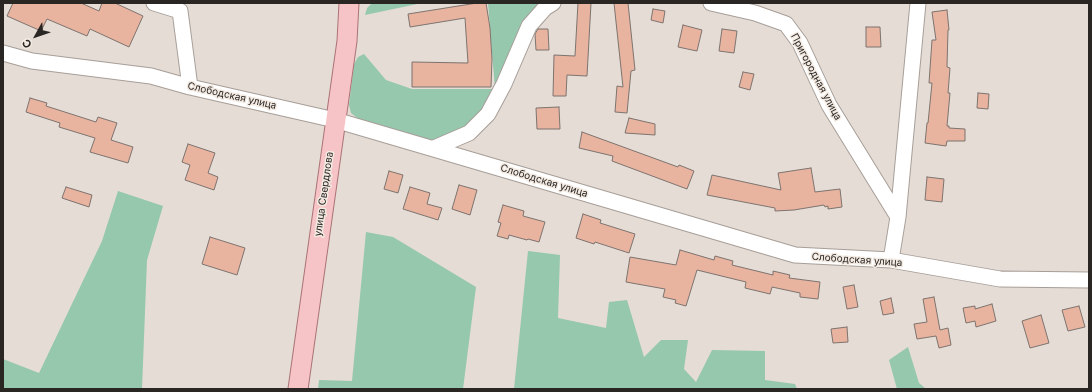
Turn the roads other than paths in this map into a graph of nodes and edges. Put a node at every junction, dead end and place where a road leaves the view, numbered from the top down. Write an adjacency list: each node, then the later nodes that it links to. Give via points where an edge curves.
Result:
1 (154, 3): 7 (street, via 180,11)
2 (349, 3): 8 (main road, улица Свердлова, via 347,41)
3 (553, 3): 9 (street, via 529,26 488,114 469,133)
4 (711, 3): 10 (street, Пригородная улица, via 755,13 786,24 800,43 829,105)
5 (918, 3): 10 (street)
6 (3, 53): 7 (street, Слободская улица, via 32,61 151,76)
7 (190, 87): 8 (street, Слободская улица)
8 (335, 120): 9 (street, Слободская улица); 13 (main road, улица Свердлова)
9 (434, 148): 11 (street, Слободская улица, via 795,256)
10 (898, 217): 11 (street)
11 (891, 260): 12 (street, Слободская улица, via 1000,279)
12 (1089, 280)
13 (297, 388)

